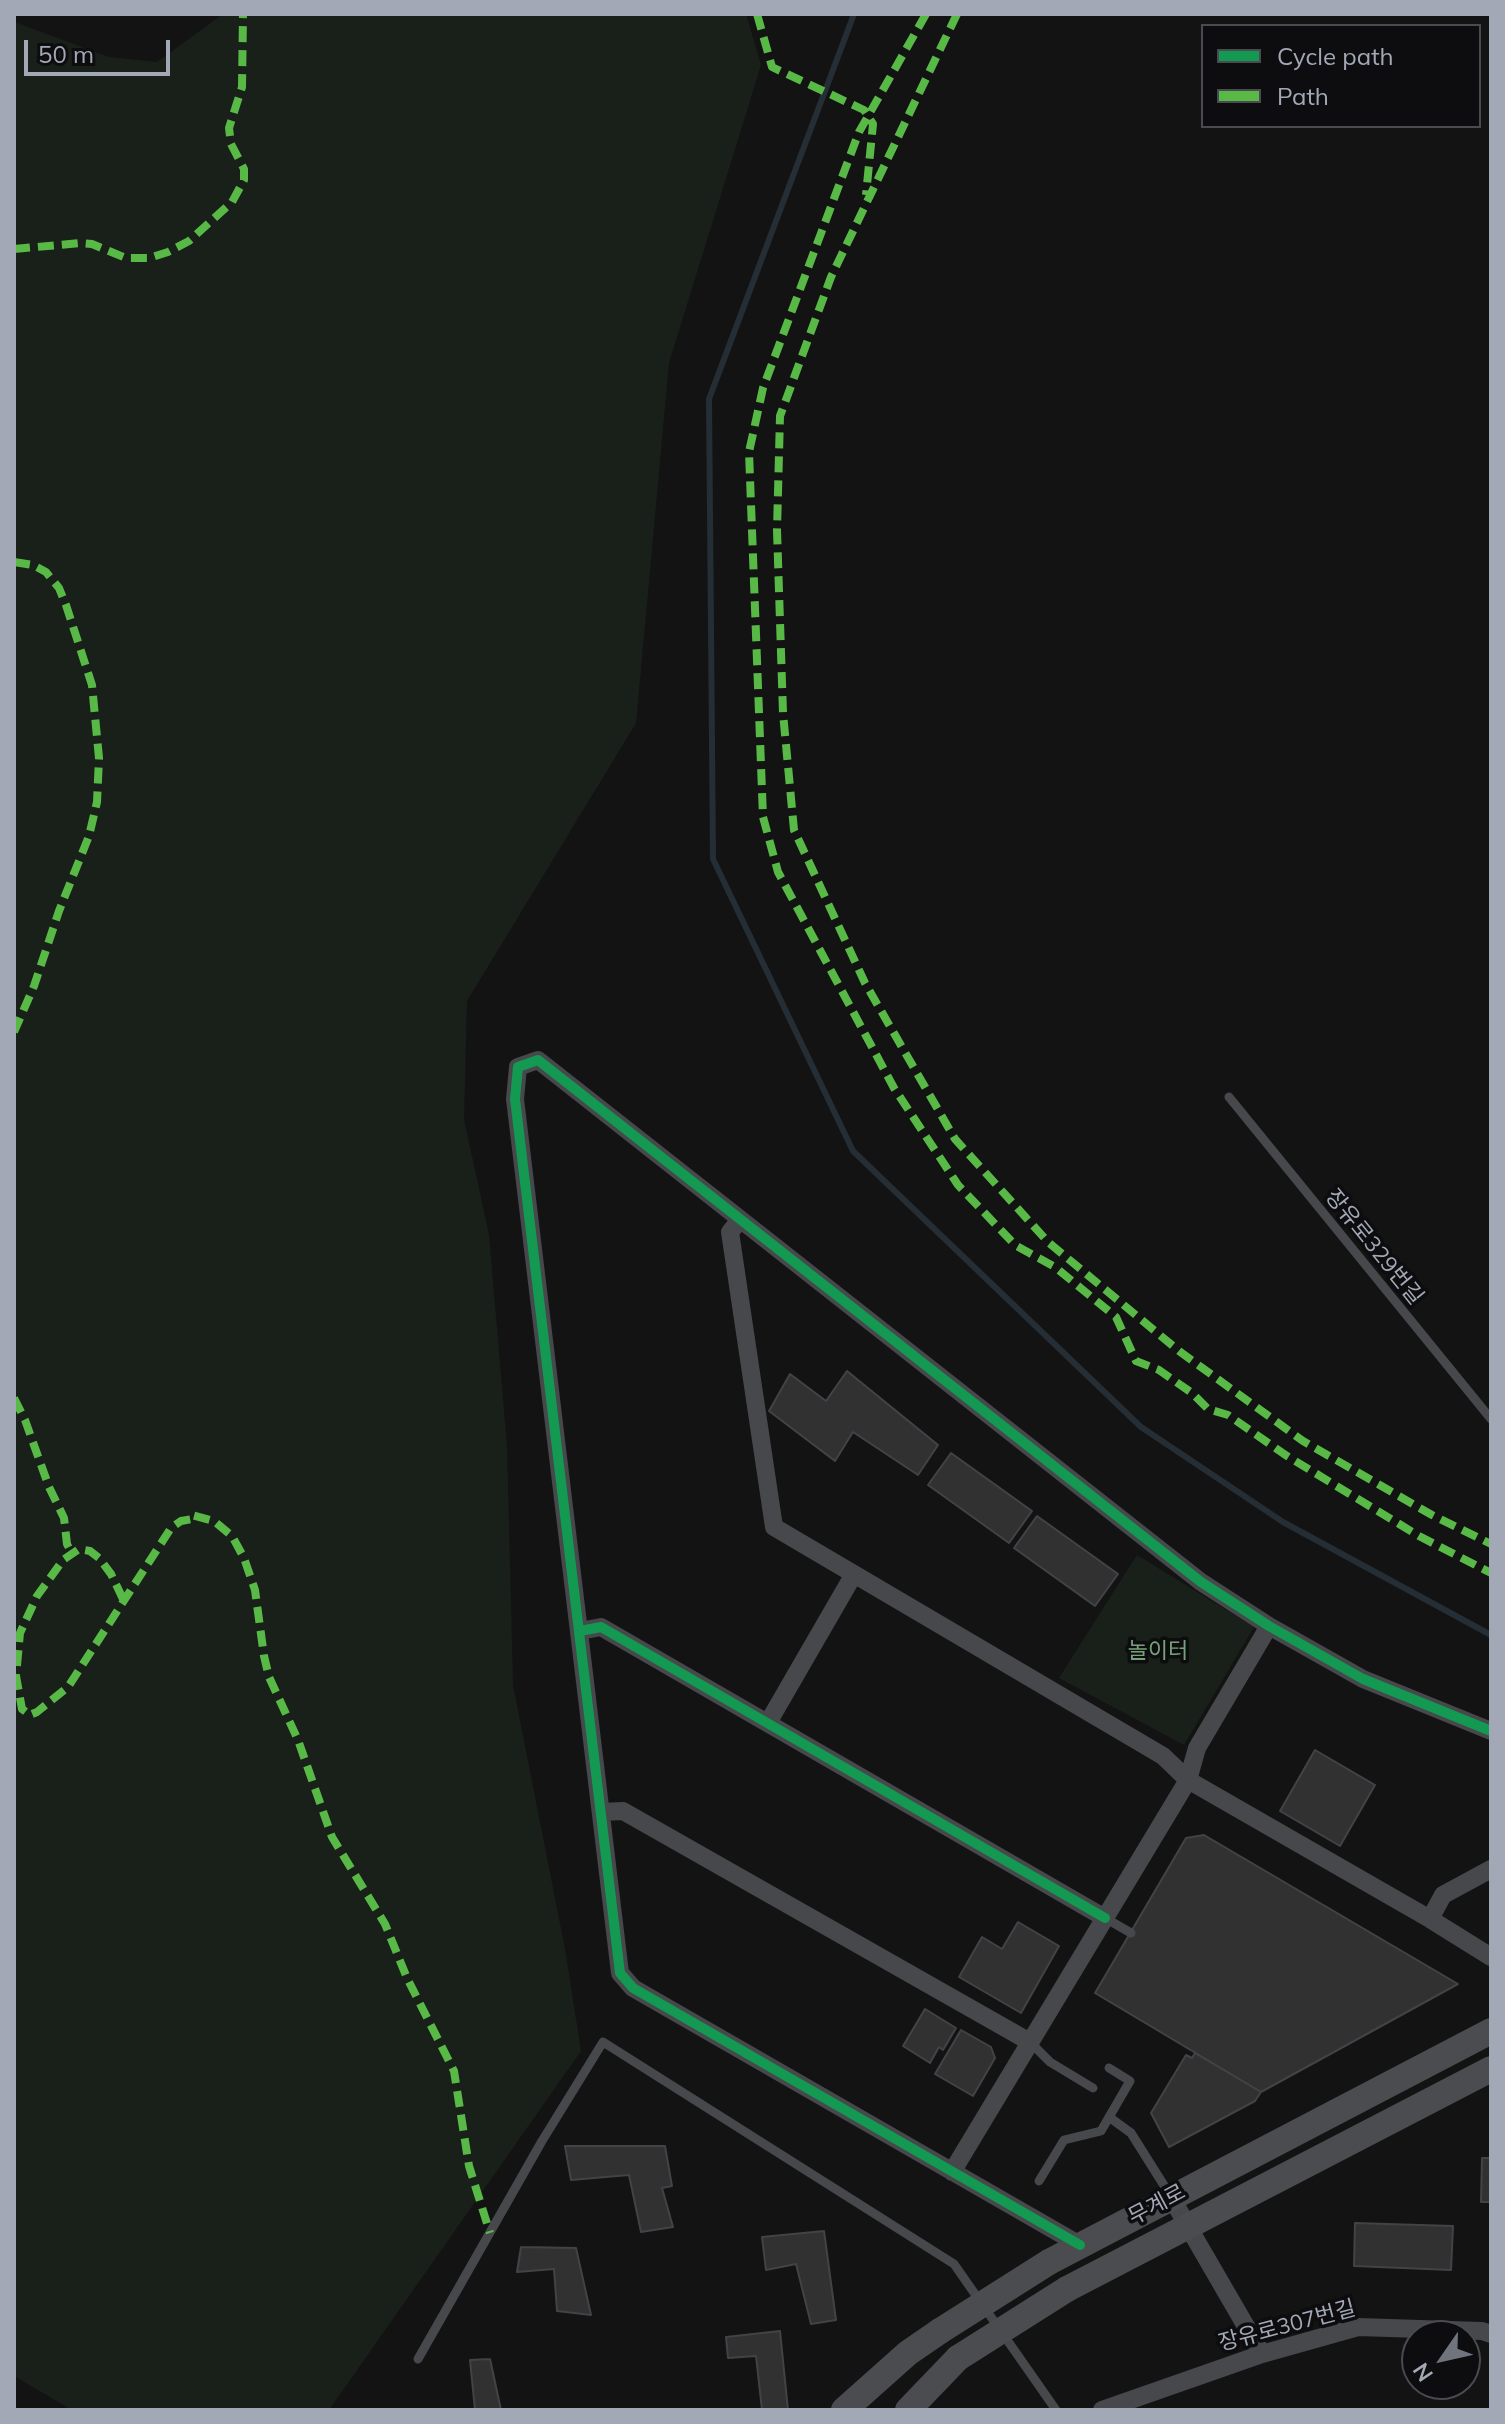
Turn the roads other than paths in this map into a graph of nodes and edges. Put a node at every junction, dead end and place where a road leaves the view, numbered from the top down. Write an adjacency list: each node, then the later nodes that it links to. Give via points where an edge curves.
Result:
1 (1229, 1097): 3 (lane, 장유로329번길)
2 (740, 1220): 4 (street, via 730,1232 774,1527); 5 (street, via 1201,1582); 6 (street, via 538,1060 518,1067 515,1099)
3 (1491, 1419)
4 (854, 1574): 7 (street); 9 (street, via 1163,1756)
5 (1269, 1626): 8 (street, via 1363,1679); 9 (street, via 1197,1748)
6 (580, 1631): 7 (street, via 601,1627); 10 (street)
7 (769, 1721): 12 (street)
8 (1491, 1731)
9 (1188, 1780): 12 (street); 13 (street)
10 (601, 1812): 17 (street, via 623,1811); 22 (street, via 620,1973 633,1988)
11 (1491, 1869): 13 (street, via 1443,1895)
12 (1105, 1918): 14 (lane); 17 (street)
13 (1430, 1919): 15 (street)
14 (1131, 1933)
15 (1491, 1957)
16 (1491, 2031): 24 (main road, 무계로)
17 (1030, 2042): 20 (lane, via 1050,2062); 22 (street)
18 (1109, 2068): 21 (lane, via 1130,2081)
19 (1491, 2069): 25 (main road, 무계로)
20 (1093, 2088)
21 (1109, 2117): 23 (lane, via 1101,2131 1064,2140); 24 (lane, via 1131,2133)
22 (952, 2172): 26 (street)
23 (1039, 2181)
24 (1171, 2197): 25 (street); 26 (main road, 무계로)
25 (1188, 2227): 28 (street); 31 (main road, 무계로, bridge, via 1067,2289 958,2358)
26 (1080, 2245): 30 (main road, 무계로, bridge, via 908,2353)
27 (1491, 2334): 28 (street, 장유로307번길, via 1358,2327)
28 (1262, 2354): 33 (street, 장유로307번길)
29 (418, 2359): 32 (lane, via 603,2042 954,2264)
30 (844, 2410)
31 (908, 2410)
32 (1056, 2410)
33 (1102, 2410)

